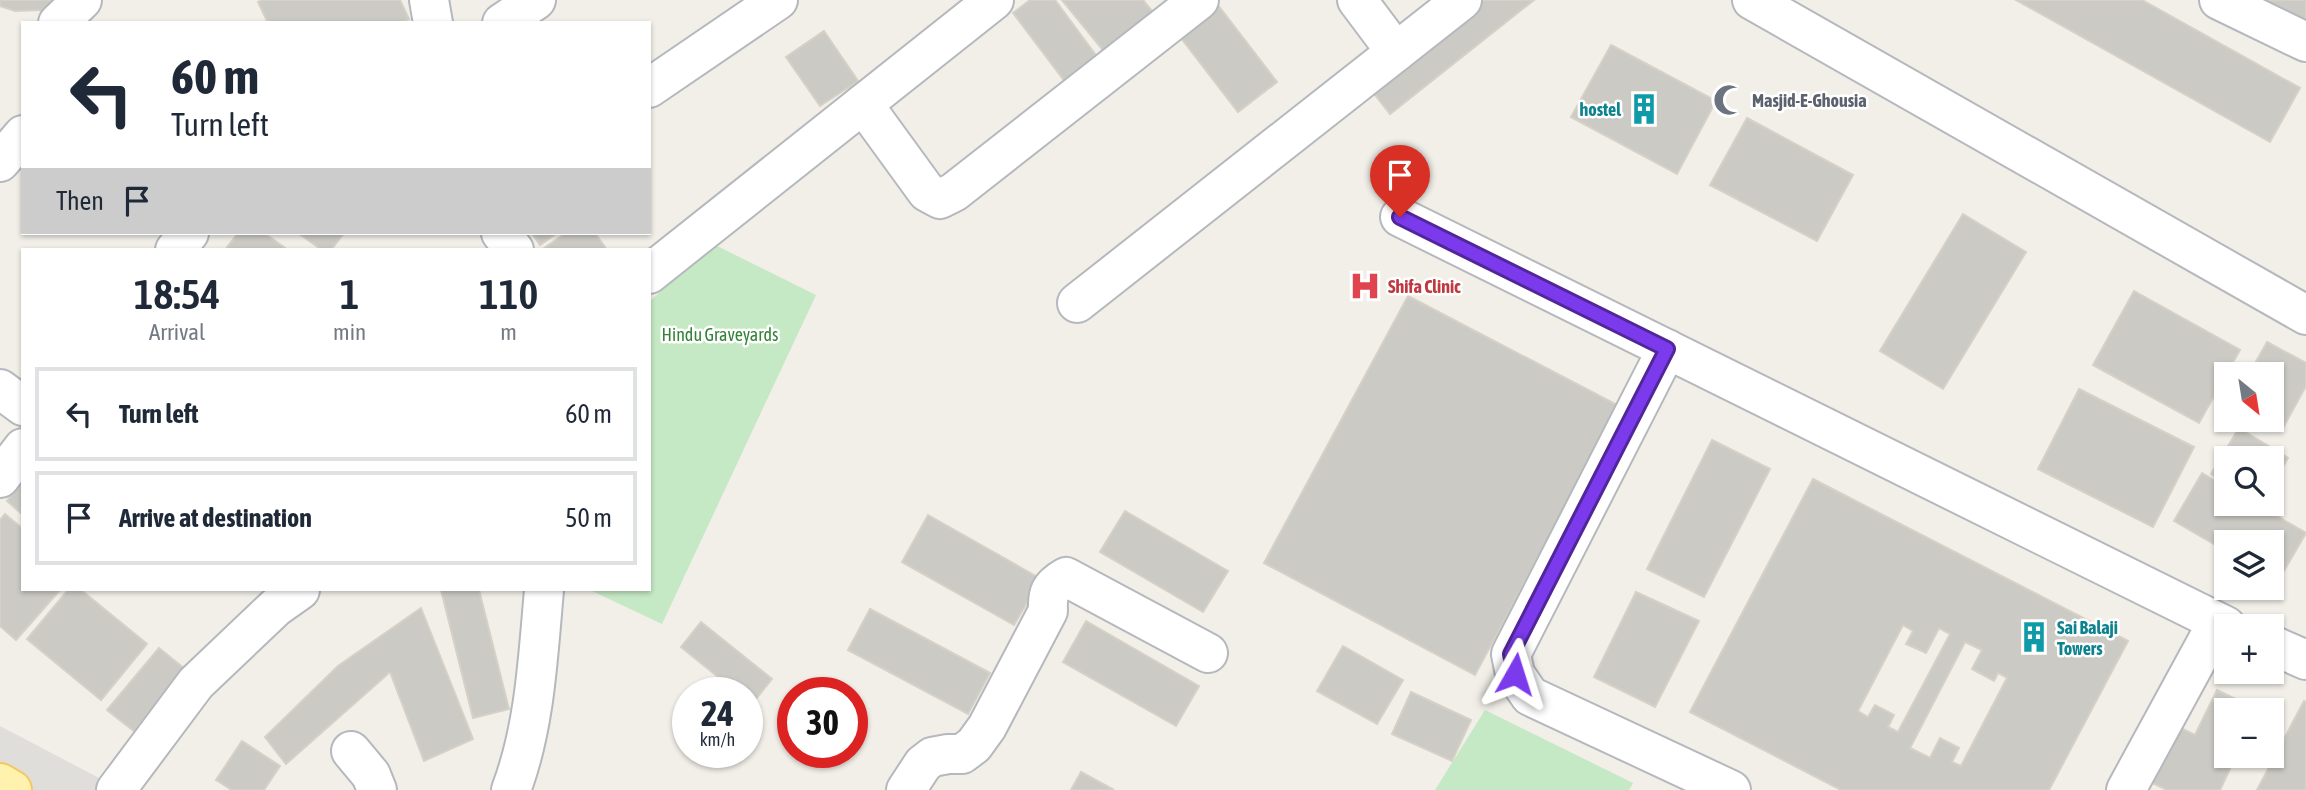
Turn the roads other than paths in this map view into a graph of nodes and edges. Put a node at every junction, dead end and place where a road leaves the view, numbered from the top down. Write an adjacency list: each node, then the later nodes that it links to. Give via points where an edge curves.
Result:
1 (82, 0): 11 (street)
2 (429, 0): 12 (street)
3 (536, 0): 13 (street)
4 (778, 0): 16 (street)
5 (994, 0): 17 (street)
6 (1199, 0): 17 (street, via 940,199 927,192)
7 (1357, 0): 15 (street)
8 (1462, 0): 15 (street)
9 (1752, 0): 23 (street)
10 (2219, 0): 14 (street)
11 (60, 21)
12 (433, 21)
13 (505, 21)
14 (2306, 42)
15 (1396, 52): 22 (street)
16 (651, 87)
17 (863, 104): 21 (street)
18 (21, 137): 19 (street)
19 (0, 162)
20 (1400, 217): 24 (street)
21 (651, 272)
22 (1077, 303)
23 (2306, 315)
24 (1667, 349): 31 (street); 43 (street, via 1511,654 1515,674 1530,696)
25 (0, 389): 26 (street)
26 (21, 405)
27 (21, 451): 28 (street)
28 (0, 478)
29 (299, 591): 39 (street, via 196,683)
30 (544, 591): 41 (street, via 534,693)
31 (2214, 621)
32 (2214, 639): 44 (street)
33 (2284, 650): 35 (street)
34 (1208, 653): 42 (street, via 1066,577 1053,584 1047,596 1048,611 974,745 962,754 932,757)
35 (2306, 660)
36 (351, 751): 40 (street)
37 (0, 783): 38 (main road)
38 (12, 790)
39 (116, 790)
40 (377, 790)
41 (510, 790)
42 (906, 790)
43 (1731, 790)
44 (2126, 790)

